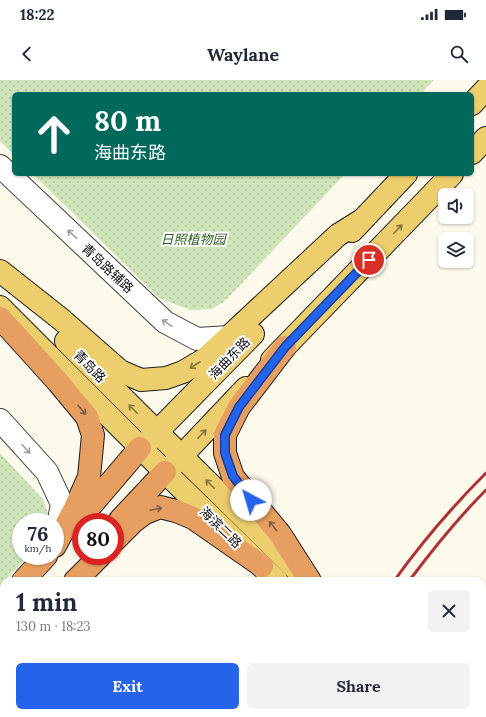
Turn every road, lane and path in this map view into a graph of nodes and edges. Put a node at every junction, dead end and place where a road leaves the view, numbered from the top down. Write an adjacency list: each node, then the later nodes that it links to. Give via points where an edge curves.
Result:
1 (486, 89): 2 (main road)
2 (474, 102)
3 (486, 138): 4 (main road)
4 (474, 151)
5 (0, 166): 13 (street, 青岛路辅路, one-way to 5, via 197,339 165,322)
6 (404, 176): 8 (main road, 海曲东路)
7 (450, 176): 14 (main road, one-way to 7)
8 (362, 220): 13 (main road, via 338,235); 16 (main road, 海曲东路)
9 (0, 271): 13 (main road, one-way to 9, via 205,359 183,372 166,378 141,380 120,371 62,320)
10 (0, 275): 16 (main road, 青岛路, one-way to 10)
11 (0, 307): 17 (main road, 青岛路)
12 (0, 318): 22 (highway, one-way to 22, via 87,417 92,435 89,477)
13 (230, 336)
14 (285, 347): 18 (main road, one-way to 14); 34 (highway, one-way to 14, via 280,534 233,476 225,453 225,435 239,407)
15 (0, 420): 20 (street, one-way to 20, via 47,472 62,504)
16 (157, 433): 17 (main road, 海曲东路); 18 (main road, 青岛路)
17 (140, 448): 19 (main road, 青岛路); 24 (highway, 海曲东路)
18 (182, 456): 19 (main road); 33 (main road, 海滨二路, one-way to 18)
19 (165, 472): 21 (highway); 28 (main road, 海滨二路)
20 (60, 513)
21 (124, 515)
22 (64, 528)
23 (124, 531): 28 (highway, one-way to 28, via 144,513 160,507 176,511 193,518)
24 (64, 535)
25 (38, 565): 29 (highway)
26 (77, 565): 30 (highway)
27 (91, 565): 31 (highway)
28 (262, 566): 32 (main road, 海滨二路)
29 (27, 577)
30 (66, 577)
31 (79, 577)
32 (273, 577)
33 (305, 577)
34 (307, 577)

